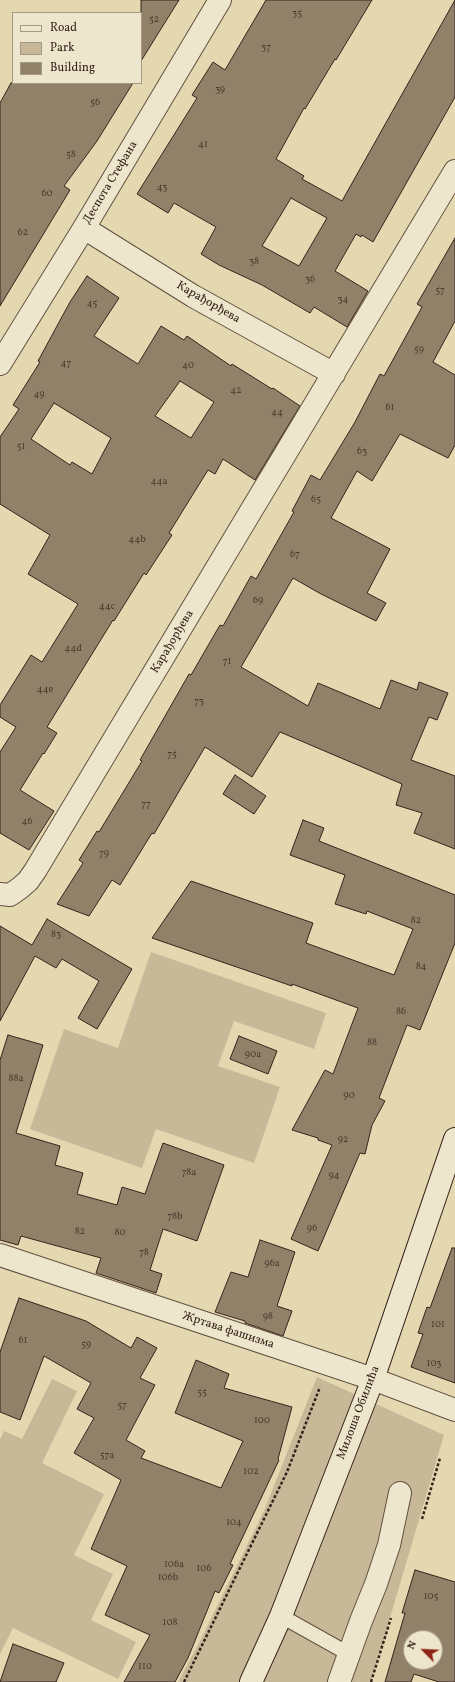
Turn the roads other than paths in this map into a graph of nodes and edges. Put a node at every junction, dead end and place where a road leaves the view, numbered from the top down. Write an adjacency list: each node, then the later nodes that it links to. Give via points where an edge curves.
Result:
1 (220, 0): 3 (street, Деспота Стефана)
2 (455, 171): 5 (street, Карађорђева)
3 (84, 228): 4 (street, Деспота Стефана); 5 (street, Карађорђева, via 193,296)
4 (0, 364)
5 (334, 374): 6 (street, Карађорђева, via 35,871 28,881 10,895)
6 (0, 894)
7 (455, 1139): 9 (street, Милоша Обилића)
8 (0, 1255): 9 (street, Жртава фашизма)
9 (373, 1379): 10 (street, Жртава фашизма); 12 (street, Милоша Обилића)
10 (455, 1410)
11 (400, 1493): 13 (street, via 389,1545)
12 (281, 1616): 13 (lane); 14 (street, Милоша Обилића)
13 (349, 1654): 15 (street)
14 (251, 1682)
15 (339, 1682)

